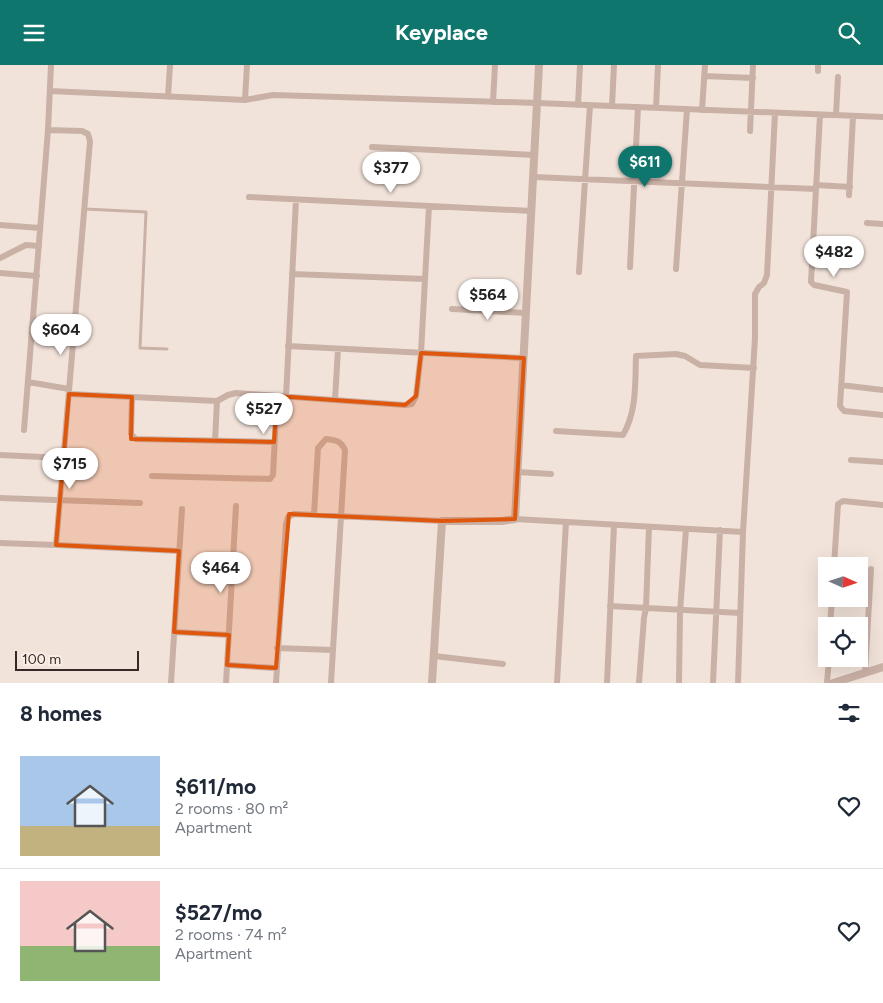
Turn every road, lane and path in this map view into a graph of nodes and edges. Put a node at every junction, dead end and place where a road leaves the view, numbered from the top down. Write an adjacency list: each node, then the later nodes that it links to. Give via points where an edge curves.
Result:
1 (51, 65): 14 (street)
2 (170, 65): 15 (street)
3 (247, 65): 16 (street)
4 (495, 65): 17 (street)
5 (539, 65): 18 (street)
6 (580, 65): 19 (street)
7 (614, 65): 21 (street)
8 (658, 65): 23 (street)
9 (705, 65): 11 (street)
10 (753, 65): 13 (street)
11 (704, 76): 13 (street); 25 (street)
12 (838, 77): 29 (street)
13 (753, 78): 26 (street)
14 (50, 91): 15 (street); 32 (street)
15 (168, 97): 16 (street)
16 (245, 100): 17 (street, via 273,95)
17 (493, 102): 18 (street)
18 (538, 103): 19 (street); 35 (street)
19 (578, 105): 20 (street)
20 (590, 105): 21 (street); 37 (street)
21 (612, 106): 22 (street)
22 (638, 107): 23 (street); 38 (street)
23 (656, 108): 24 (street)
24 (687, 109): 25 (street); 39 (street)
25 (702, 110): 26 (street)
26 (751, 112): 27 (street); 33 (street)
27 (775, 113): 28 (street); 40 (street)
28 (820, 115): 29 (street); 41 (street)
29 (836, 115): 30 (street)
30 (853, 116): 31 (street); 42 (street)
31 (883, 117)
32 (48, 130): 47 (street, via 88,134); 52 (street)
33 (750, 131)
34 (372, 147): 35 (street)
35 (535, 155): 36 (street)
36 (534, 177): 37 (street); 48 (street)
37 (585, 179): 38 (street); 57 (street)
38 (634, 182): 39 (street); 55 (street)
39 (682, 184): 40 (street); 56 (street)
40 (771, 187): 41 (street); 69 (street, via 767,275 755,294)
41 (816, 187): 42 (street); 71 (street, via 811,282 847,292)
42 (850, 187): 43 (street)
43 (849, 195)
44 (250, 197): 45 (street)
45 (296, 200): 46 (street); 59 (street)
46 (428, 206): 48 (street); 61 (street)
47 (84, 209): 65 (lane, via 146,212 140,348); 73 (street)
48 (532, 211): 63 (street)
49 (867, 223): 50 (street)
50 (883, 224)
51 (0, 225): 52 (street)
52 (40, 228): 53 (street)
53 (39, 245): 54 (street, via 26,245); 60 (street)
54 (0, 258)
55 (630, 267)
56 (676, 269)
57 (579, 272)
58 (0, 273): 60 (street)
59 (292, 274): 61 (street); 64 (street)
60 (37, 276): 70 (street)
61 (425, 279): 67 (street)
62 (452, 309): 63 (street)
63 (526, 313): 68 (street)
64 (288, 346): 66 (street); 76 (street)
65 (167, 349)
66 (338, 349): 67 (street); 78 (street)
67 (421, 353): 68 (street); 78 (street, via 416,396 412,403)
68 (524, 358): 88 (street)
69 (754, 368): 81 (street, via 700,365 676,354 636,356 634,402 623,435); 106 (street)
70 (28, 382): 73 (street); 80 (street)
71 (841, 385): 72 (street); 79 (street, via 840,406 844,411)
72 (883, 390)
73 (69, 391): 75 (street); 85 (street)
74 (277, 396): 76 (street); 77 (street, via 236,393); 83 (street)
75 (132, 397): 77 (street); 82 (street, via 132,437)
76 (286, 397): 78 (street)
77 (216, 401): 82 (street)
78 (335, 401)
79 (883, 415)
80 (24, 430)
81 (556, 431)
82 (215, 441): 83 (street)
83 (274, 442): 90 (street, via 273,475 270,479)
84 (0, 455): 85 (street)
85 (63, 458): 92 (street)
86 (851, 460): 87 (street)
87 (883, 462)
88 (518, 472): 89 (street); 99 (street)
89 (551, 474)
90 (152, 476)
91 (0, 498): 92 (street)
92 (60, 500): 93 (street); 108 (street)
93 (140, 503)
94 (883, 505): 110 (street, via 842,501 838,504)
95 (236, 506): 118 (street)
96 (182, 509): 109 (street)
97 (314, 515): 98 (street); 98 (street, via 318,448 326,439 336,440 345,450); 119 (street, via 294,514 288,517 286,524)
98 (340, 516): 100 (street); 120 (street)
99 (515, 519): 100 (street); 101 (street)
100 (442, 521): 121 (street)
101 (566, 522): 102 (street); 133 (street)
102 (614, 525): 103 (street); 112 (street)
103 (649, 527): 104 (street); 113 (street)
104 (686, 529): 105 (street); 114 (street)
105 (720, 531): 106 (street); 115 (street)
106 (743, 532): 116 (street)
107 (0, 543): 108 (street)
108 (56, 545): 109 (street)
109 (179, 551): 117 (street)
110 (835, 557)
111 (871, 569): 127 (street)
112 (610, 606): 113 (street); 134 (street)
113 (646, 608): 114 (street); 135 (street)
114 (680, 609): 115 (street); 136 (street)
115 (716, 611): 116 (street); 137 (street)
116 (740, 613): 138 (street)
117 (174, 632): 118 (street); 128 (street)
118 (229, 635): 123 (street)
119 (277, 648): 120 (street); 126 (street)
120 (333, 650): 131 (street)
121 (434, 656): 122 (street); 132 (street)
122 (503, 664)
123 (228, 665): 126 (street); 129 (street)
124 (828, 667): 139 (street)
125 (883, 667): 127 (street)
126 (276, 668): 130 (street)
127 (865, 673): 140 (street)
128 (171, 683)
129 (226, 683)
130 (276, 683)
131 (331, 683)
132 (432, 683)
133 (558, 683)
134 (607, 683)
135 (639, 683)
136 (678, 683)
137 (713, 683)
138 (738, 683)
139 (827, 683)
140 (833, 683)

